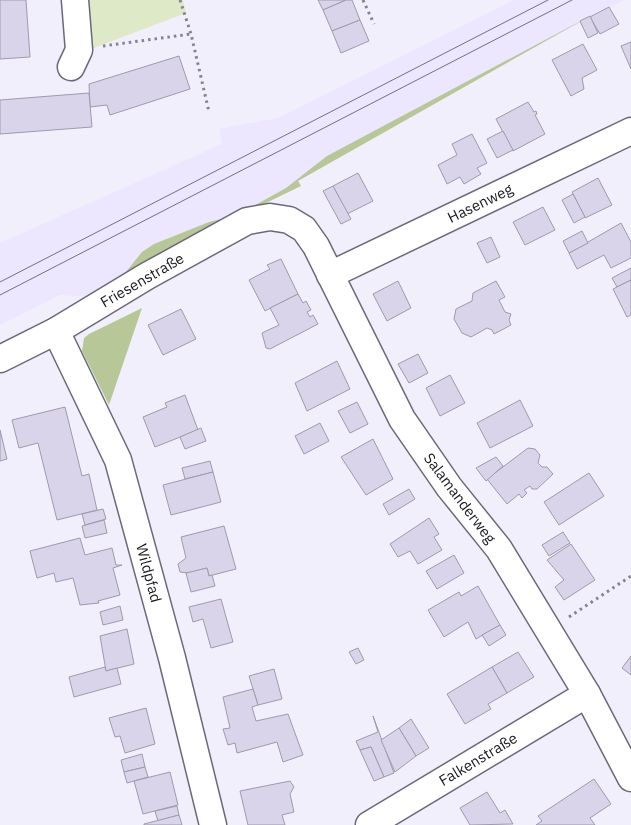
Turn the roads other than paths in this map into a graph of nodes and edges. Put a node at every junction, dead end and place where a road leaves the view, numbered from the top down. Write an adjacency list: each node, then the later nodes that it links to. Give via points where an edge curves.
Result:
1 (75, 0): 2 (street)
2 (75, 59)
3 (629, 138): 5 (street, Hasenweg)
4 (289, 220): 5 (street, Salamanderweg, via 304,229); 6 (street, Friesenstraße, via 270,216 247,221)
5 (330, 275): 8 (street, Salamanderweg, via 402,419 449,487 499,549)
6 (56, 331): 7 (street, Friesenstraße); 10 (street, Wildpfad, via 118,460)
7 (0, 359)
8 (587, 694): 9 (street, Salamanderweg); 11 (street, Falkenstraße)
9 (631, 778)
10 (214, 825)
11 (369, 825)

